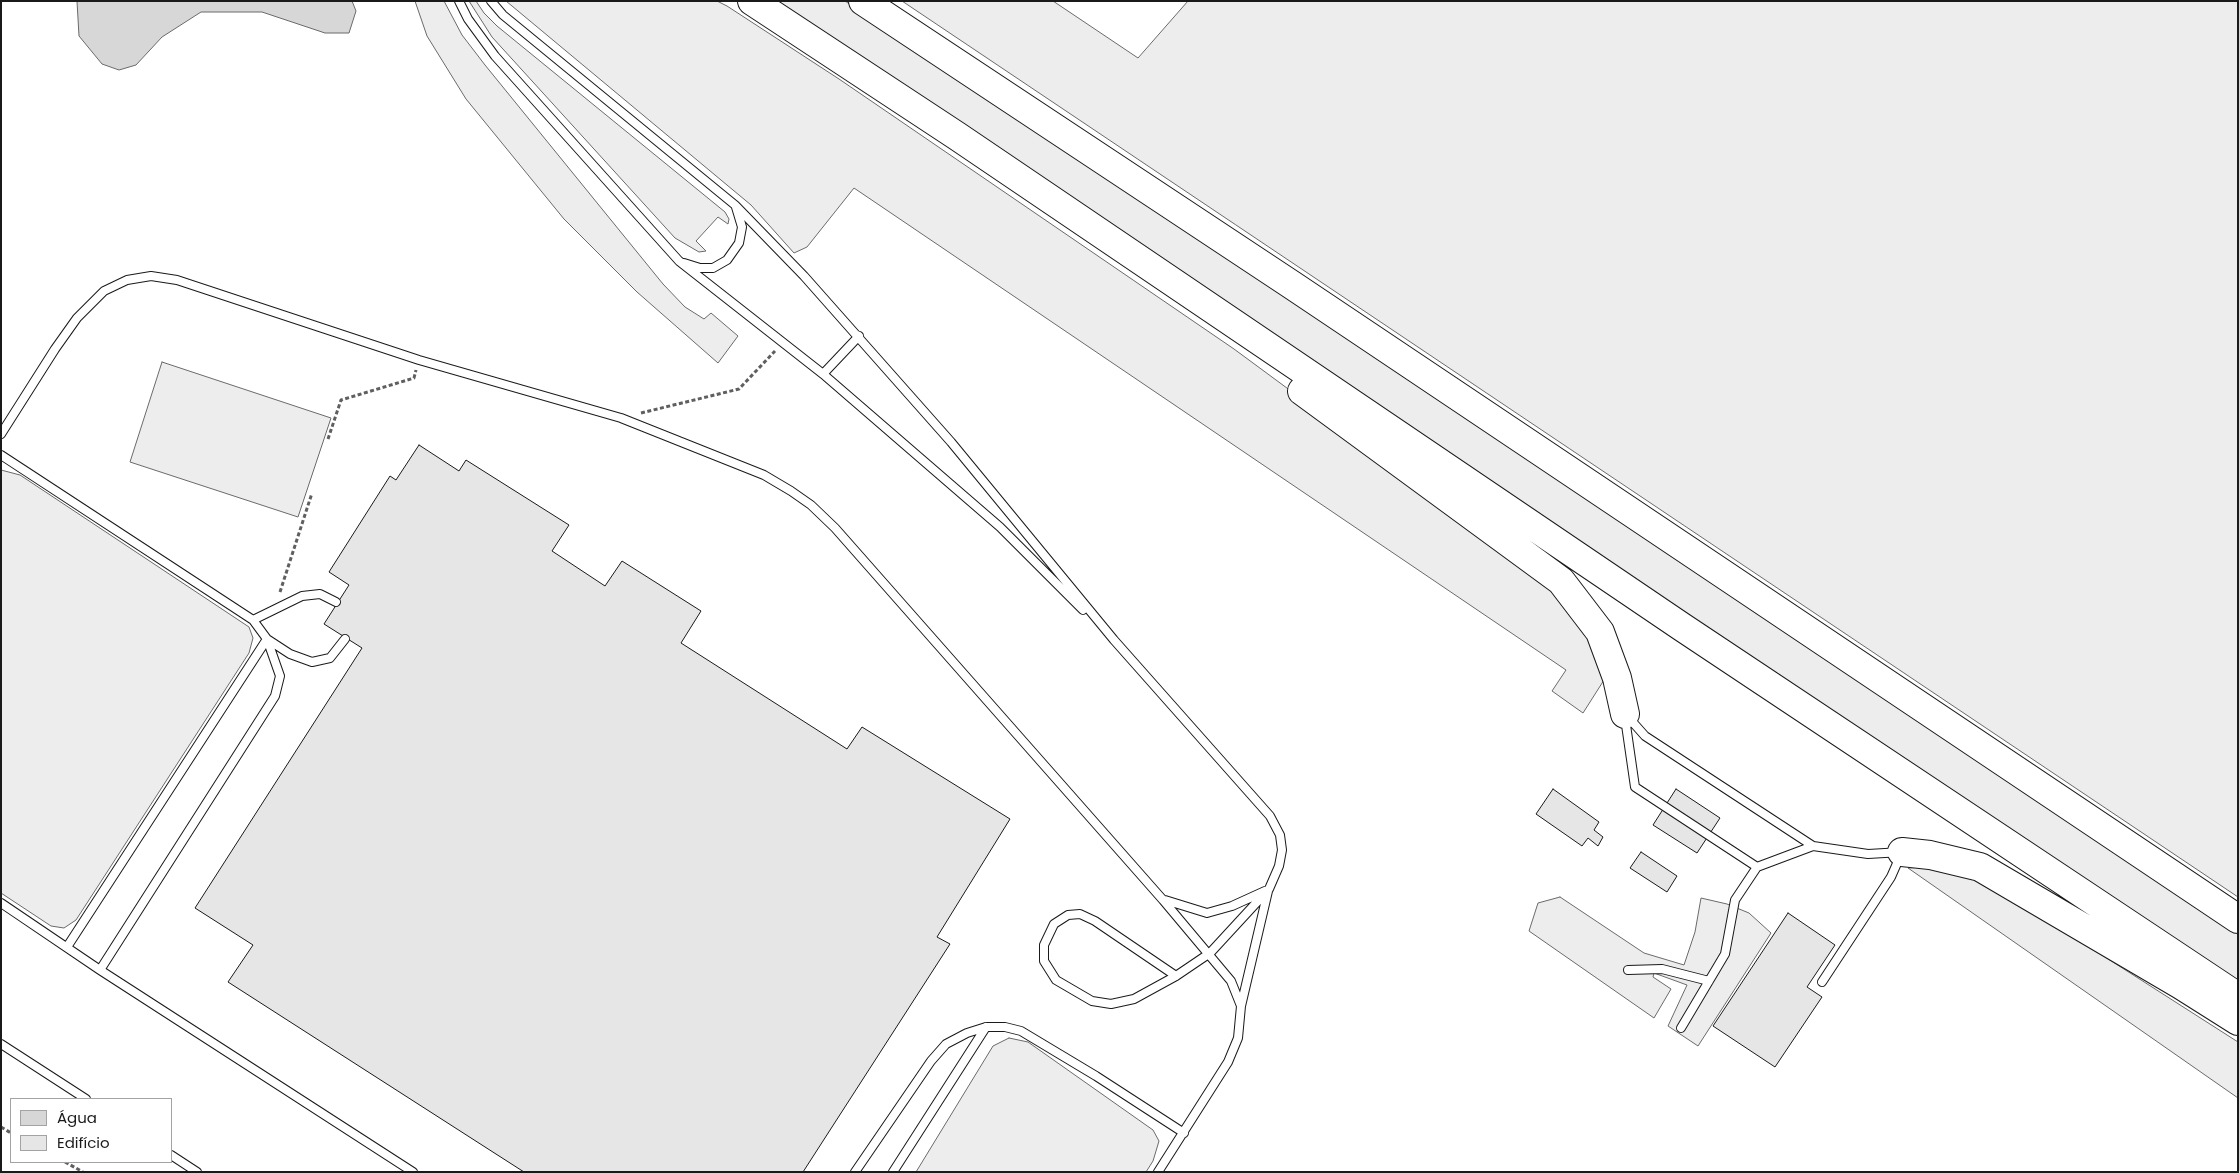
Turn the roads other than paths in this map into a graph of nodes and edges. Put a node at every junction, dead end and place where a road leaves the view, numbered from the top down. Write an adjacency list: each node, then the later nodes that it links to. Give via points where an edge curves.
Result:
1 (459, 1): 9 (lane, via 495,56)
2 (491, 1): 8 (lane, via 503,15)
3 (742, 1): 6 (lane)
4 (752, 1): 6 (highway)
5 (863, 1): 26 (highway)
6 (784, 22): 7 (highway)
7 (957, 136): 19 (highway, via 1050,216 1257,358 1561,581 1600,632 1617,678); 34 (highway, via 1682,627)
8 (735, 205): 9 (lane, via 742,227 739,242 727,260 713,268 700,268); 10 (lane)
9 (679, 261): 11 (lane)
10 (859, 336): 11 (lane); 18 (lane)
11 (823, 374): 18 (lane, via 1000,527)
12 (1, 434): 24 (lane, via 77,318 104,291 127,280 151,276 177,280 419,360 621,418 764,475 811,506 835,528)
13 (1, 455): 15 (lane)
14 (336, 602): 15 (lane, via 320,594 302,596)
15 (253, 620): 16 (lane)
16 (267, 639): 17 (lane, via 290,654 312,662 330,658); 27 (lane); 29 (lane, via 280,676 275,696)
17 (345, 639)
18 (1114, 640): 23 (lane, via 1270,816 1280,835 1282,850)
19 (1625, 714): 20 (lane, via 1645,736); 22 (lane, via 1635,787)
20 (1813, 846): 21 (lane, via 1868,854); 22 (lane)
21 (1902, 852): 33 (lane, via 1891,877); 36 (highway, via 1980,867)
22 (1757, 867): 32 (lane, via 1735,900 1725,954)
23 (1269, 889): 24 (lane, via 1207,913); 28 (lane); 35 (lane)
24 (1164, 900): 28 (lane)
25 (1, 903): 27 (lane)
26 (2238, 919)
27 (67, 947): 29 (lane)
28 (1210, 953): 31 (lane); 35 (lane, via 1231,981)
29 (100, 970): 44 (lane)
30 (1628, 970): 32 (lane, via 1662,969)
31 (1176, 976): 31 (lane, via 1080,914 1068,915 1054,924 1044,944 1044,961 1056,980 1092,1001 1111,1004 1134,999)
32 (1709, 981): 38 (lane)
33 (1822, 982)
34 (2238, 997)
35 (1241, 1006): 41 (lane, via 1238,1038 1228,1062)
36 (2238, 1021)
37 (986, 1027): 41 (lane, via 1021,1031); 45 (lane, via 967,1032 946,1044 930,1061); 46 (lane)
38 (1681, 1028)
39 (1, 1044): 40 (lane)
40 (84, 1098)
41 (1184, 1133): 47 (lane)
42 (172, 1156): 43 (lane)
43 (197, 1172)
44 (413, 1172)
45 (855, 1172)
46 (893, 1172)
47 (1158, 1172)

